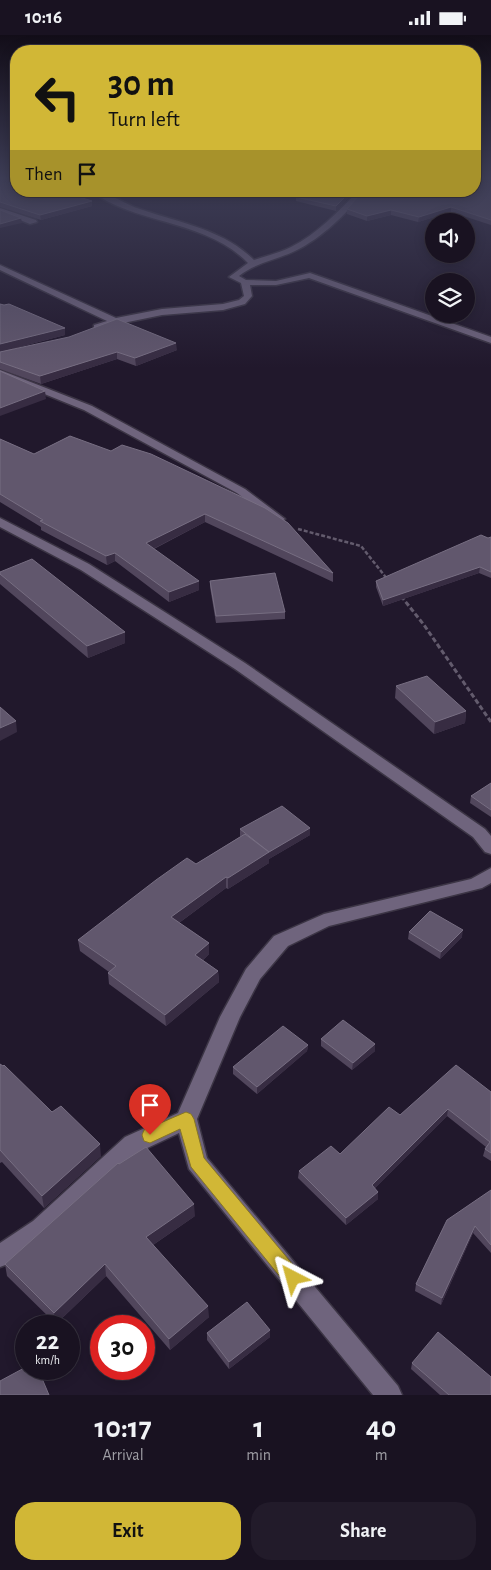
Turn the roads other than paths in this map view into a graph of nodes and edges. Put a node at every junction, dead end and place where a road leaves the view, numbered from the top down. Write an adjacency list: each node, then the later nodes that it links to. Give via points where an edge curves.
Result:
1 (223, 241): 3 (street, via 245,253)
2 (304, 241): 3 (street, via 274,257)
3 (252, 263): 5 (street, via 233,277)
4 (0, 267): 6 (street)
5 (245, 282): 6 (street, via 248,296 242,303); 8 (street, via 276,283 310,275)
6 (115, 321): 7 (street)
7 (91, 329)
8 (491, 341)
9 (0, 373): 11 (street, via 88,408 242,491)
10 (0, 522): 12 (street, via 85,567 240,666 479,833)
11 (290, 527)
12 (491, 848)
13 (491, 873): 14 (street, via 476,884 324,921 281,941 252,974)
14 (186, 1119): 15 (street, via 133,1144 41,1229); 16 (street, via 197,1161)
15 (0, 1256)
16 (389, 1395)

